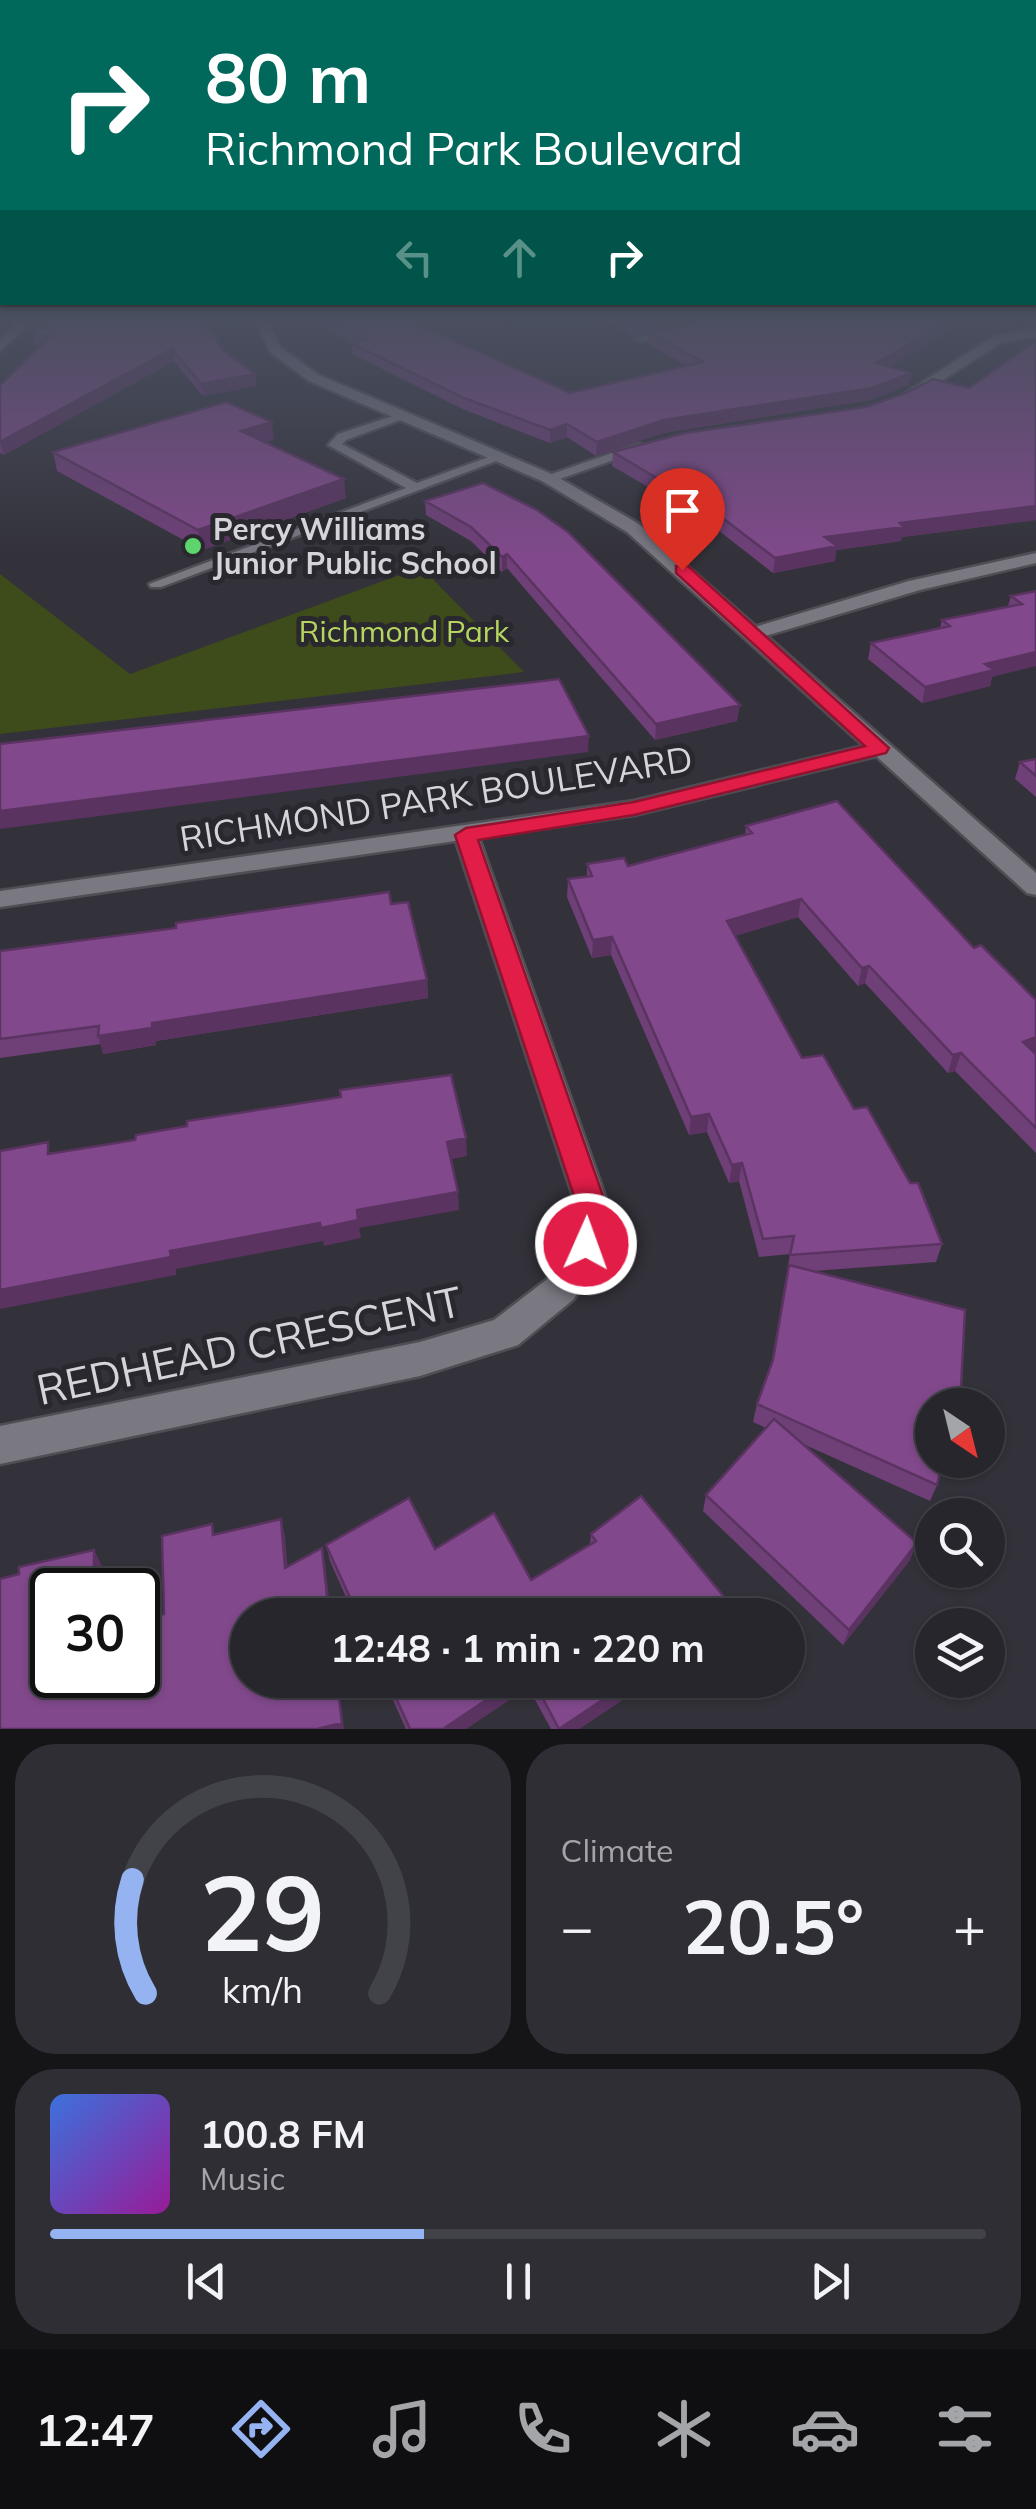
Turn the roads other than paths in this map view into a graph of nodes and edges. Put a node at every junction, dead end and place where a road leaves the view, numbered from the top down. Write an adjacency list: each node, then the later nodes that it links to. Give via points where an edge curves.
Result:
1 (361, 399): 4 (street)
2 (902, 399): 3 (street)
3 (899, 400)
4 (399, 417): 6 (street); 8 (lane, via 334,445)
5 (656, 444): 7 (street)
6 (501, 457): 7 (street); 8 (lane)
7 (548, 478): 11 (street, via 633,528)
8 (416, 488): 10 (lane)
9 (1036, 558): 11 (street, via 915,584)
10 (156, 584)
11 (756, 633): 12 (street)
12 (879, 748): 13 (street, RICHMOND PARK BOULEVARD, via 634,808); 14 (street)
13 (466, 835): 15 (street, RICHMOND PARK BOULEVARD); 16 (street, REDHEAD CRESCENT, via 588,1196 586,1244 562,1288 505,1333 420,1359)
14 (1036, 886)
15 (0, 899)
16 (0, 1445)

